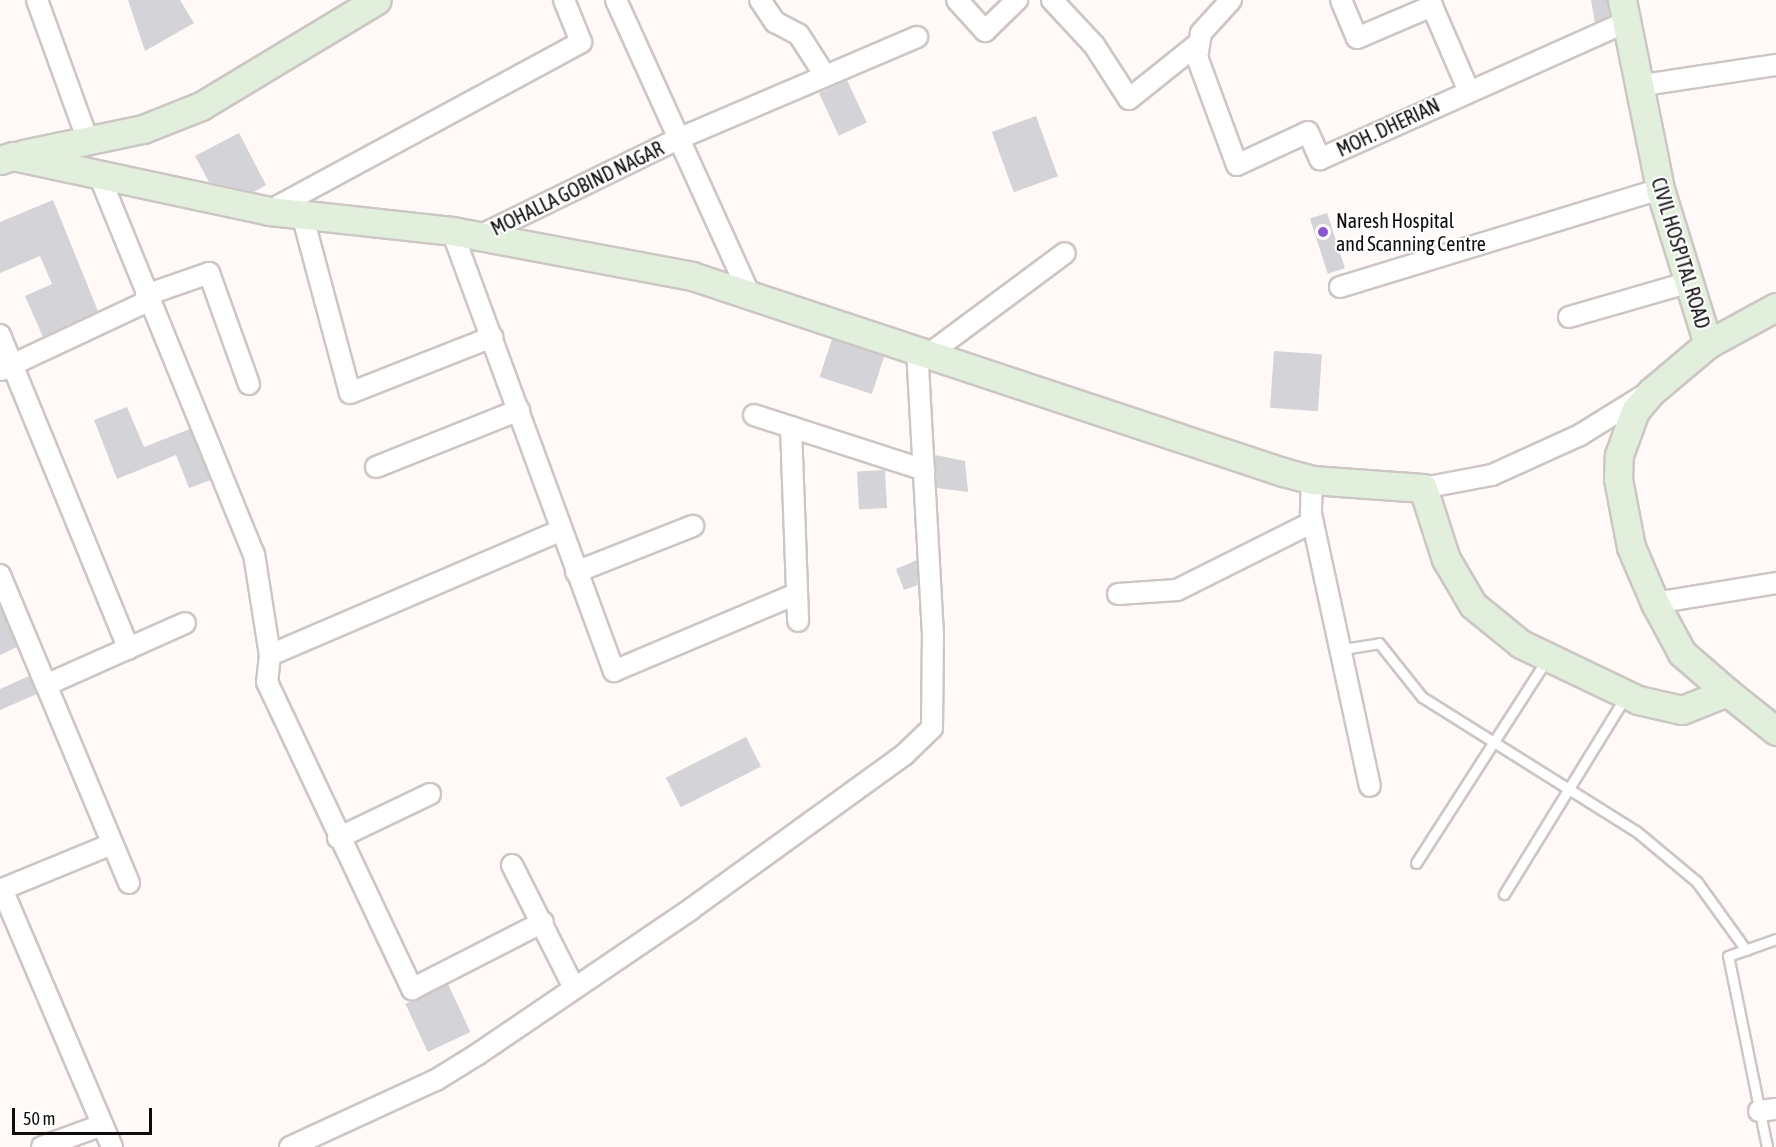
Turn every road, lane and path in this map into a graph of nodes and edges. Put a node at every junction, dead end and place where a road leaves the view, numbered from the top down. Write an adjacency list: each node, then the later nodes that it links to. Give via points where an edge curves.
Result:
1 (37, 0): 19 (street)
2 (377, 0): 19 (street, via 201,106 143,129)
3 (564, 0): 23 (street, via 581,42)
4 (616, 0): 18 (street, MOHALLA GOBIND NAGAR)
5 (760, 0): 15 (street, via 775,22 799,35)
6 (957, 0): 7 (street, via 985,31)
7 (1017, 0)
8 (1052, 0): 13 (street, via 1094,45 1129,99)
9 (1231, 0): 13 (street, via 1201,33)
10 (1341, 0): 17 (street, via 1357,38 1432,6)
11 (1624, 11): 16 (street, CIVIL HOSPITAL ROAD); 17 (street, MOH. DHERIAN)
12 (917, 37): 15 (street)
13 (1199, 43): 17 (street, MOH. DHERIAN, via 1197,57 1237,165 1308,132 1320,159)
14 (1776, 65): 16 (street)
15 (824, 74): 18 (street)
16 (1637, 86): 22 (street, CIVIL HOSPITAL ROAD)
17 (1468, 90)
18 (678, 139): 25 (street, MOHALLA GOBIND NAGAR); 29 (street, MOHALLA GOBIND NAGAR)
19 (88, 141): 20 (street)
20 (6, 158): 21 (street)
21 (99, 175): 23 (street); 30 (street)
22 (1660, 189): 27 (street, CIVIL HOSPITAL ROAD); 28 (street)
23 (269, 211): 24 (street)
24 (302, 214): 25 (street); 34 (street, via 350,393)
25 (464, 234): 29 (street, via 619,260); 34 (street)
26 (1065, 253): 36 (street)
27 (1687, 283): 32 (street); 35 (street, CIVIL HOSPITAL ROAD)
28 (1340, 287)
29 (749, 293): 36 (street)
30 (146, 298): 37 (street); 38 (street, via 209,273); 60 (street, via 254,554)
31 (1776, 307): 35 (street)
32 (1569, 317)
33 (0, 335): 37 (street)
34 (492, 337): 40 (street)
35 (1708, 344): 39 (street, CIVIL HOSPITAL ROAD)
36 (923, 353): 44 (street); 45 (street)
37 (6, 367): 58 (street)
38 (249, 384)
39 (1651, 392): 46 (street, via 1580,435 1492,475); 55 (street, CIVIL HOSPITAL ROAD, via 1626,434 1618,479 1631,547)
40 (519, 410): 43 (street); 49 (street)
41 (754, 415): 42 (street)
42 (791, 427): 44 (street); 53 (street)
43 (375, 467)
44 (924, 470): 80 (street, via 932,728 894,762)
45 (1312, 480): 46 (street); 47 (street)
46 (1423, 488): 61 (street, via 1446,559 1473,605 1521,644)
47 (1313, 522): 54 (street, via 1177,590); 59 (street)
48 (693, 526): 50 (street)
49 (560, 531): 50 (street); 60 (street)
50 (576, 573): 53 (street, via 614,671)
51 (0, 575): 62 (street)
52 (1776, 583): 55 (street)
53 (796, 594): 56 (street)
54 (1118, 594)
55 (1654, 603): 63 (street, CIVIL HOSPITAL ROAD, via 1682,653)
56 (798, 621)
57 (185, 623): 58 (street)
58 (129, 649): 62 (street)
59 (1343, 649): 66 (lane, via 1379,643 1422,697); 67 (street)
60 (270, 655): 70 (street, via 267,682)
61 (1548, 657): 64 (street); 66 (lane)
62 (46, 685): 71 (street)
63 (1726, 692): 64 (street, via 1682,710); 65 (street, CIVIL HOSPITAL ROAD)
64 (1626, 694): 68 (lane)
65 (1775, 730)
66 (1492, 746): 68 (lane); 72 (lane)
67 (1370, 786)
68 (1568, 790): 76 (lane); 79 (lane, via 1636,831 1697,882)
69 (430, 794): 70 (street)
70 (338, 838): 77 (street, via 412,989)
71 (112, 844): 74 (street); 75 (street)
72 (1416, 863)
73 (512, 865): 77 (street)
74 (129, 882)
75 (1, 889): 82 (street)
76 (1504, 894)
77 (543, 922): 80 (street)
78 (1776, 939): 79 (lane)
79 (1746, 950): 81 (lane, via 1728,956)
80 (574, 988): 85 (street, via 436,1080)
81 (1768, 1110): 86 (lane)
82 (102, 1125): 83 (street); 84 (street)
83 (42, 1147)
84 (112, 1147)
85 (290, 1147)
86 (1767, 1147)

